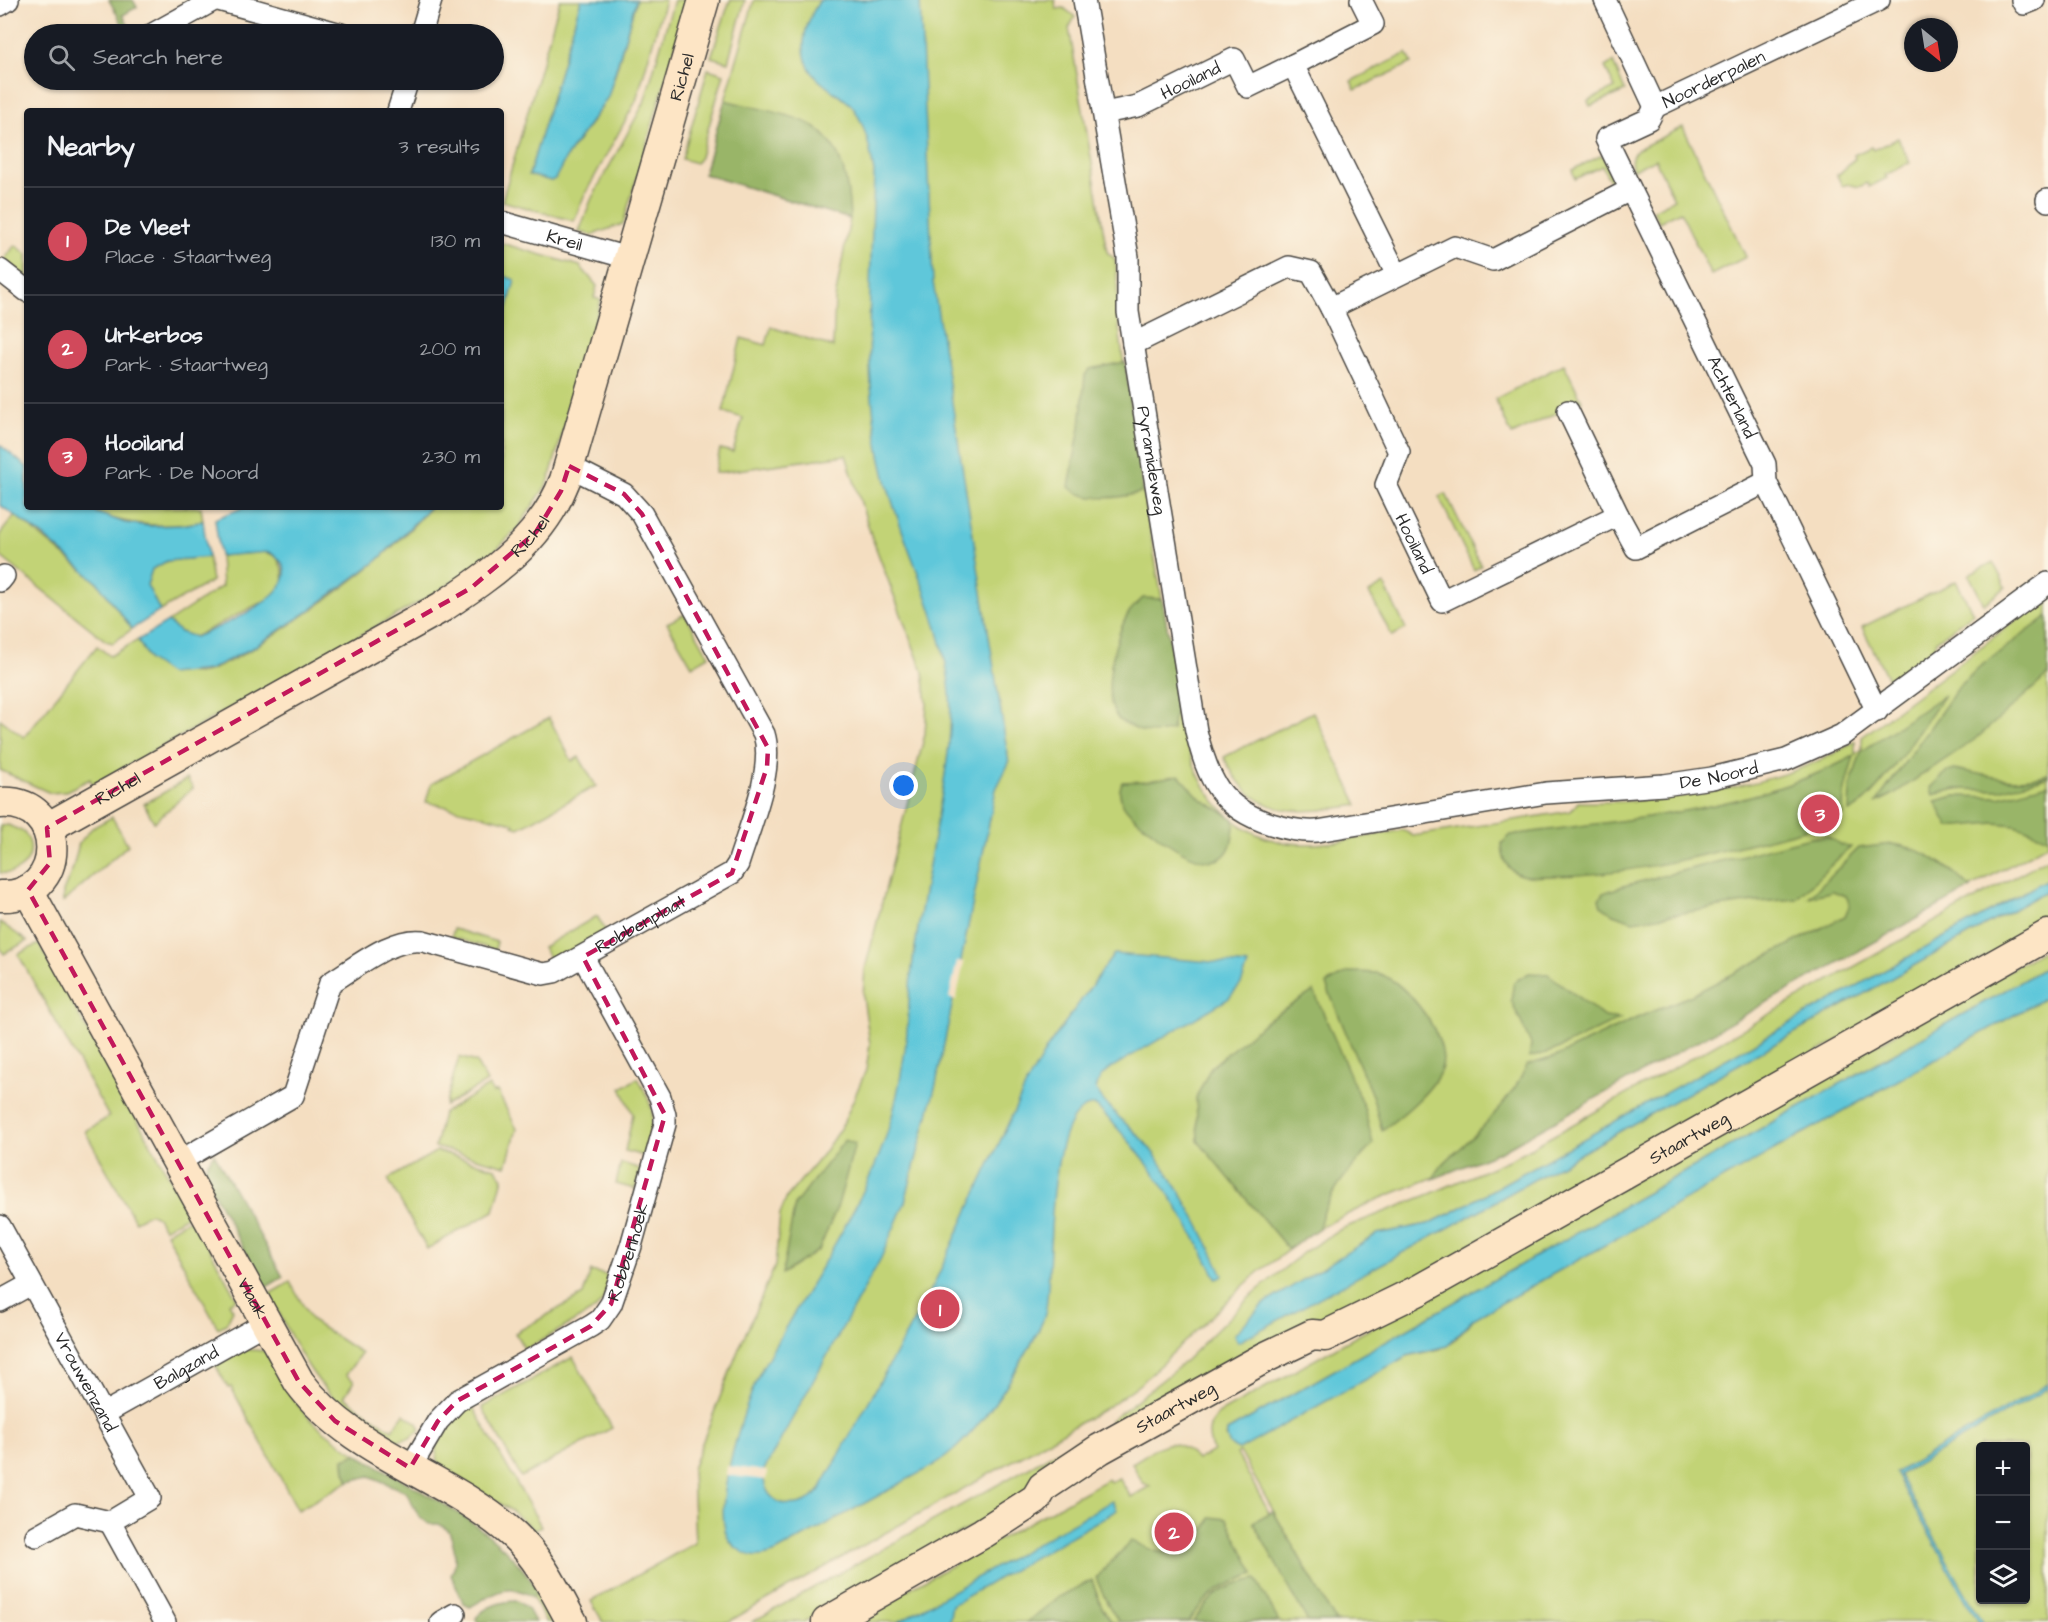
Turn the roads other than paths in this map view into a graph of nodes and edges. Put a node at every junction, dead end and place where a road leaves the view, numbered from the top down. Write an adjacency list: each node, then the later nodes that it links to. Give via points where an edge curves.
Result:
1 (8, 0): 11 (street)
2 (216, 0): 12 (street); 13 (street)
3 (431, 0): 14 (street)
4 (704, 0): 22 (street, Richel)
5 (1084, 0): 19 (street, Pyramideweg)
6 (1361, 0): 15 (street, Hooiland, via 1373,24)
7 (1605, 0): 17 (street, Noorderpalen)
8 (1879, 0): 17 (street, Noorderpalen)
9 (2022, 0): 10 (street, via 2024,4)
10 (2034, 0)
11 (0, 5)
12 (172, 24)
13 (304, 24)
14 (424, 24)
15 (1293, 65): 19 (street, Hooiland, via 1248,87 1234,59 1138,106); 24 (street)
16 (405, 90): 18 (street)
17 (1655, 107): 20 (street, Achterland, via 1649,119 1606,139)
18 (399, 108)
19 (1104, 114): 27 (street, Pyramideweg, via 1128,257 1128,312)
20 (1630, 190): 24 (street, via 1493,260 1455,247); 30 (street, Achterland, via 1755,442 1765,464)
21 (504, 223): 22 (street, Kreil)
22 (628, 258): 29 (street, Richel)
23 (0, 270): 25 (street)
24 (1397, 275): 26 (street)
25 (24, 289)
26 (1331, 308): 27 (street, Hooiland, via 1311,272 1289,267); 31 (street, Hooiland, via 1399,452 1386,485 1442,601)
27 (1133, 344): 36 (street, Pyramideweg, via 1204,761 1228,802 1250,817 1296,832)
28 (1568, 411): 31 (street)
29 (570, 466): 35 (street, Richel, via 561,491 536,532 508,561 471,588); 39 (street, Robbenplaat, via 624,494 642,514 764,734 768,748 767,767 732,873)
30 (1766, 482): 31 (street, via 1636,549); 33 (street, Achterland)
31 (1618, 515)
32 (2048, 583): 33 (street, De Noord)
33 (1877, 711): 36 (street, De Noord, via 1817,748 1755,770 1664,785 1546,793)
34 (0, 804): 35 (street, via 30,810)
35 (47, 828): 37 (street, via 52,845 50,863 42,878)
36 (1336, 828)
37 (14, 893): 40 (street, Vlaak)
38 (2048, 935): 51 (street, Staartweg, via 1446,1275 1325,1336 1319,1347 1274,1376 1086,1480 1049,1499 1036,1499)
39 (584, 957): 40 (street, Robbenplaat, via 564,969 543,974 423,941 408,941 390,948 330,983 293,1096); 46 (street, Robbenhoek, via 666,1115 612,1305 591,1326 457,1401 438,1421)
40 (178, 1162): 44 (street, Vlaak)
41 (0, 1226): 42 (street, Vrouwenzand)
42 (31, 1284): 43 (street); 45 (street, Vrouwenzand)
43 (0, 1301)
44 (267, 1322): 45 (street, Balgzand); 46 (street, Vlaak, via 299,1382 323,1411)
45 (105, 1413): 47 (street, Vrouwenzand, via 150,1498)
46 (410, 1468): 50 (street, Vlaak, via 487,1514 513,1535 545,1573)
47 (110, 1522): 48 (street, via 75,1514); 49 (street)
48 (36, 1536)
49 (165, 1622)
50 (572, 1622)
51 (827, 1622)

